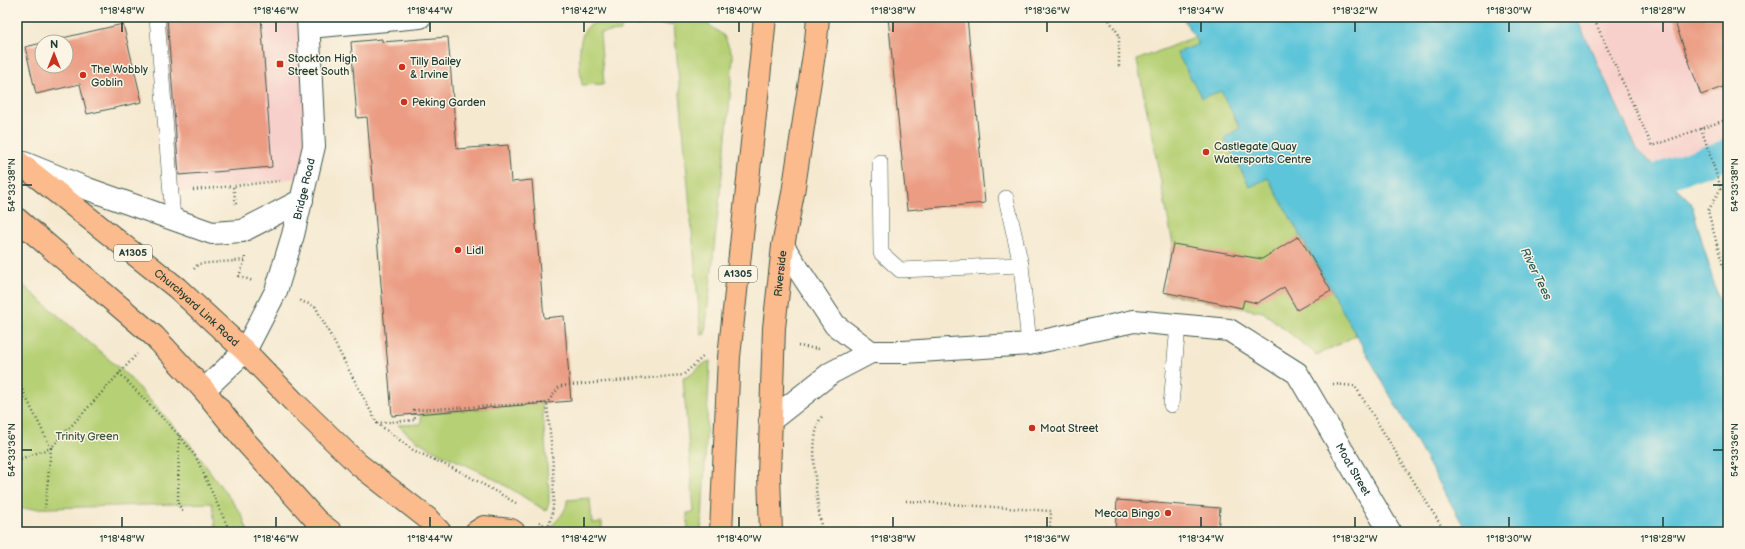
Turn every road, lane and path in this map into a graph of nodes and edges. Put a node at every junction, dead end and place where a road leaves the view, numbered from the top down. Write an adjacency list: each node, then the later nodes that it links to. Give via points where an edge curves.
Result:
1 (157, 17): 16 (lane)
2 (420, 17): 7 (street)
3 (764, 17): 54 (main road, A1305, via 729,357)
4 (818, 17): 21 (main road, Riverside, via 798,163)
5 (1107, 17): 8 (path, via 1119,35)
6 (1593, 17): 10 (path, via 1652,146)
7 (308, 22): 18 (street, Bridge Road, via 314,146)
8 (1118, 69)
9 (1728, 119): 10 (path)
10 (1701, 128): 15 (path)
11 (17, 160): 19 (street, via 88,189); 28 (main road, Churchyard Link Road / A1305, via 177,288)
12 (880, 162): 23 (lane, via 881,253 900,270)
13 (1728, 185): 15 (path)
14 (233, 186): 16 (path)
15 (1721, 188): 24 (path, via 1708,211)
16 (170, 193): 19 (lane)
17 (1006, 198): 23 (lane)
18 (302, 200): 19 (street, via 242,231 212,233); 25 (street, Bridge Road)
19 (173, 218)
20 (17, 219): 33 (main road, via 154,336)
21 (783, 246): 29 (street, via 835,325); 36 (main road, Riverside, via 774,328)
22 (246, 260): 25 (path, via 239,276)
23 (1021, 265): 27 (lane)
24 (1728, 286)
25 (276, 291): 28 (street, Bridge Road); 37 (path, via 314,306)
26 (1178, 325): 27 (street, Moat Street, via 1134,321); 30 (street, Moat Street, via 1229,330); 35 (lane)
27 (1030, 344): 29 (street, Moat Street)
28 (246, 351): 33 (street, Bridge Road); 51 (main road, A1305, via 358,464 427,518)
29 (871, 352): 36 (street, Moat Street, via 831,373)
30 (1297, 373): 58 (street, Moat Street); 59 (path, via 1326,383 1355,386)
31 (683, 375): 34 (path, via 560,386)
32 (17, 379): 40 (path)
33 (204, 390): 50 (main road, via 244,440 317,521)
34 (547, 403): 37 (path, via 414,410 415,420); 47 (path, via 555,500 548,527)
35 (1171, 405)
36 (770, 421): 55 (main road, Riverside)
37 (377, 423): 43 (path, via 413,450 463,473)
38 (816, 428): 56 (path, via 813,461)
39 (179, 435): 40 (path, via 119,373); 45 (path, via 178,504); 49 (path, via 196,457)
40 (51, 448): 41 (path); 44 (path)
41 (17, 460)
42 (906, 501): 57 (path, via 1051,511)
43 (517, 504)
44 (45, 508)
45 (184, 513)
46 (534, 517): 47 (path)
47 (539, 522): 48 (path)
48 (536, 527)
49 (230, 532)
50 (331, 532)
51 (440, 532)
52 (476, 532): 53 (main road, via 484,527)
53 (514, 532)
54 (721, 532)
55 (771, 532)
56 (822, 532)
57 (1050, 532)
58 (1390, 532)
59 (1445, 532)

